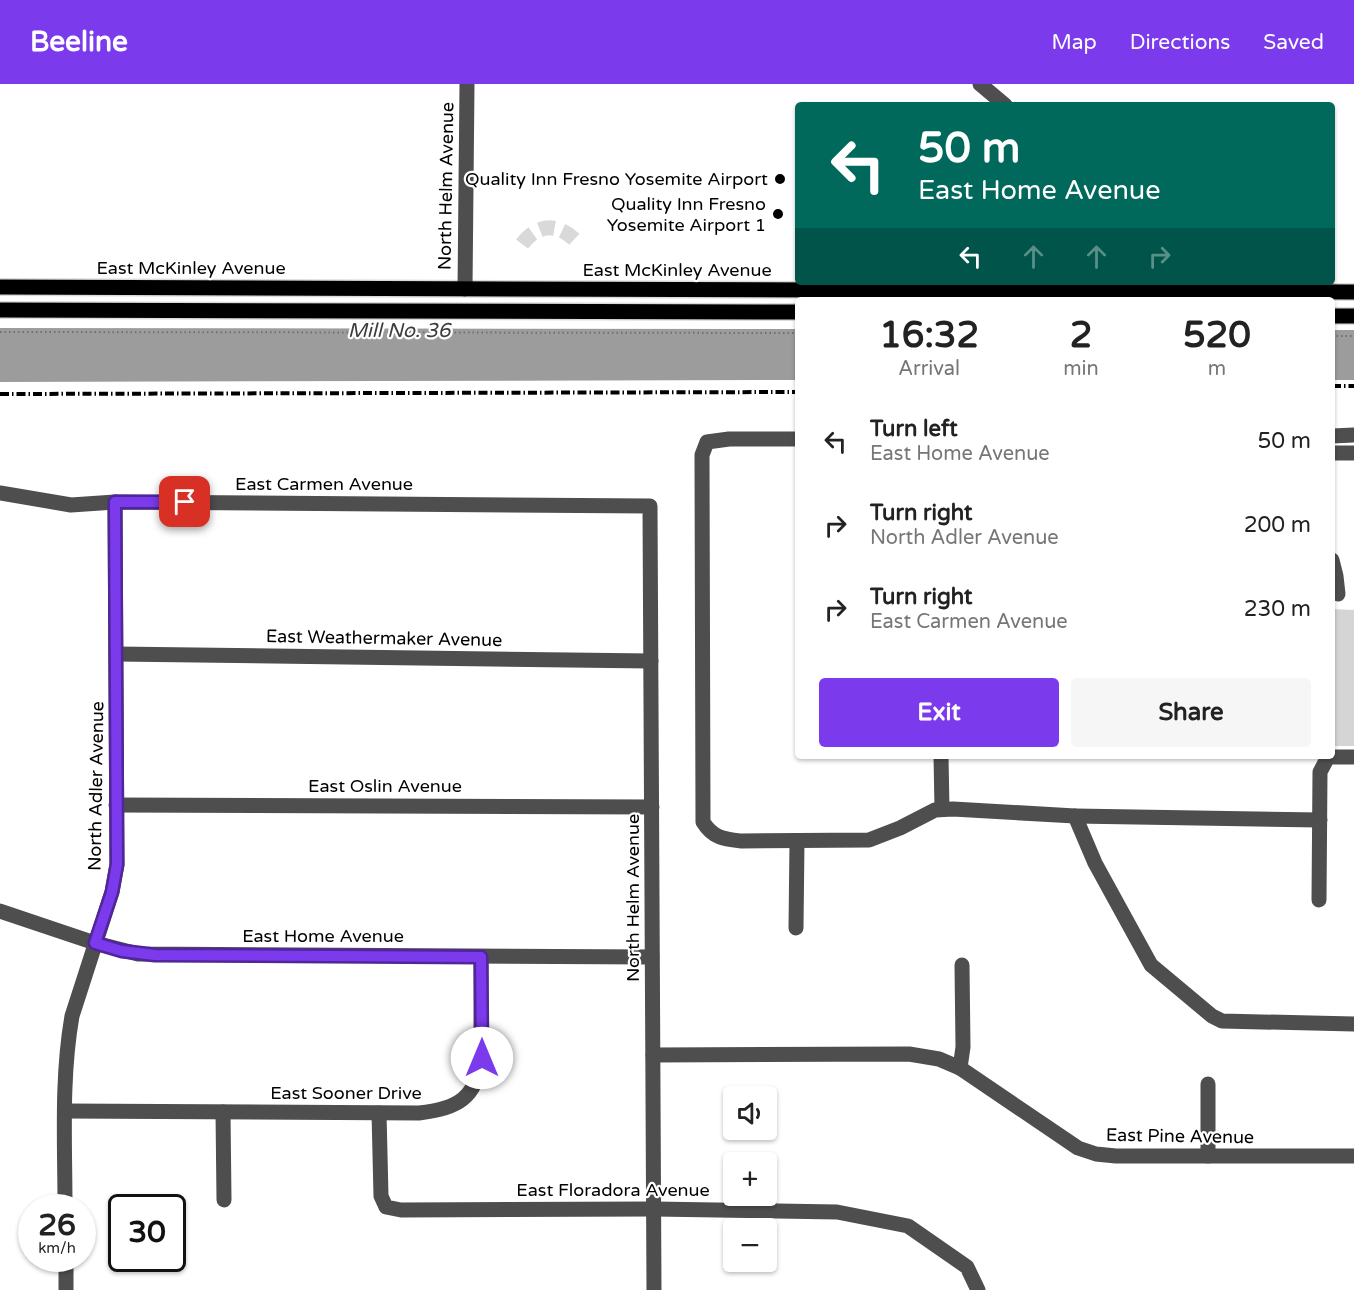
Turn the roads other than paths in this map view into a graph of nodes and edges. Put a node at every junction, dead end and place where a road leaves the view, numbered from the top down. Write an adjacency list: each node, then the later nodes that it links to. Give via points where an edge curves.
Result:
1 (467, 84): 5 (street, North Helm Avenue)
2 (980, 84): 3 (street)
3 (1001, 102)
4 (0, 287): 5 (main road, East McKinley Avenue)
5 (465, 289): 6 (main road, East McKinley Avenue); 9 (main road, via 454,300 372,300)
6 (1056, 291): 7 (main road, East McKinley Avenue)
7 (1354, 292)
8 (0, 310): 9 (main road)
9 (310, 310): 10 (main road)
10 (795, 312)
11 (1335, 316): 12 (main road)
12 (1354, 316)
13 (1354, 435): 14 (street)
14 (1335, 436)
15 (795, 439): 35 (street, via 707,442 702,455 703,822 708,831 721,839)
16 (1335, 453): 17 (street)
17 (1354, 453)
18 (0, 493): 19 (street, East Carmen Avenue, via 71,505)
19 (115, 502): 20 (street, East Carmen Avenue); 24 (street, North Adler Avenue)
20 (650, 506): 25 (street, North Helm Avenue)
21 (1335, 572): 22 (street)
22 (1335, 594): 23 (street)
23 (1354, 594)
24 (116, 654): 25 (street, East Weathermaker Avenue); 30 (street, North Adler Avenue)
25 (651, 661): 31 (street, North Helm Avenue)
26 (1335, 757): 27 (street)
27 (1354, 757)
28 (941, 759): 32 (street)
29 (1327, 759): 34 (street, via 1320,772)
30 (116, 805): 31 (street, East Oslin Avenue); 39 (street, North Adler Avenue, via 117,864)
31 (652, 807): 41 (street, North Helm Avenue)
32 (942, 810): 33 (street); 35 (street, via 869,840)
33 (1075, 816): 34 (street); 43 (street, via 1095,863 1151,965 1212,1016 1222,1021)
34 (1320, 820): 36 (street)
35 (797, 841): 38 (street)
36 (1319, 900)
37 (0, 911): 39 (street, East Home Avenue)
38 (796, 928)
39 (95, 943): 40 (street, East Home Avenue, via 155,955); 47 (street, North Adler Avenue, via 72,1016)
40 (481, 957): 41 (street, East Home Avenue); 49 (street, East Sooner Drive, via 482,1058 475,1084 455,1105 439,1111)
41 (652, 957): 44 (street, North Helm Avenue)
42 (962, 965): 45 (street)
43 (1354, 1024)
44 (653, 1055): 45 (street, East Pine Avenue, via 909,1054 939,1059); 54 (street, North Helm Avenue)
45 (960, 1068): 50 (street, East Pine Avenue, via 1078,1148 1116,1156)
46 (1208, 1084): 50 (street)
47 (65, 1111): 48 (street, East Sooner Drive); 52 (street, North Adler Avenue)
48 (223, 1112): 49 (street, East Sooner Drive); 53 (street)
49 (379, 1113): 54 (street, East Floradora Avenue, via 381,1196 386,1207)
50 (1208, 1156): 51 (street, East Pine Avenue)
51 (1354, 1156)
52 (65, 1194)
53 (224, 1200)
54 (654, 1209): 57 (street, North Helm Avenue); 58 (street, East Floradora Avenue, via 837,1212 908,1226 967,1267)
55 (66, 1272): 56 (street)
56 (66, 1290)
57 (654, 1290)
58 (978, 1290)

